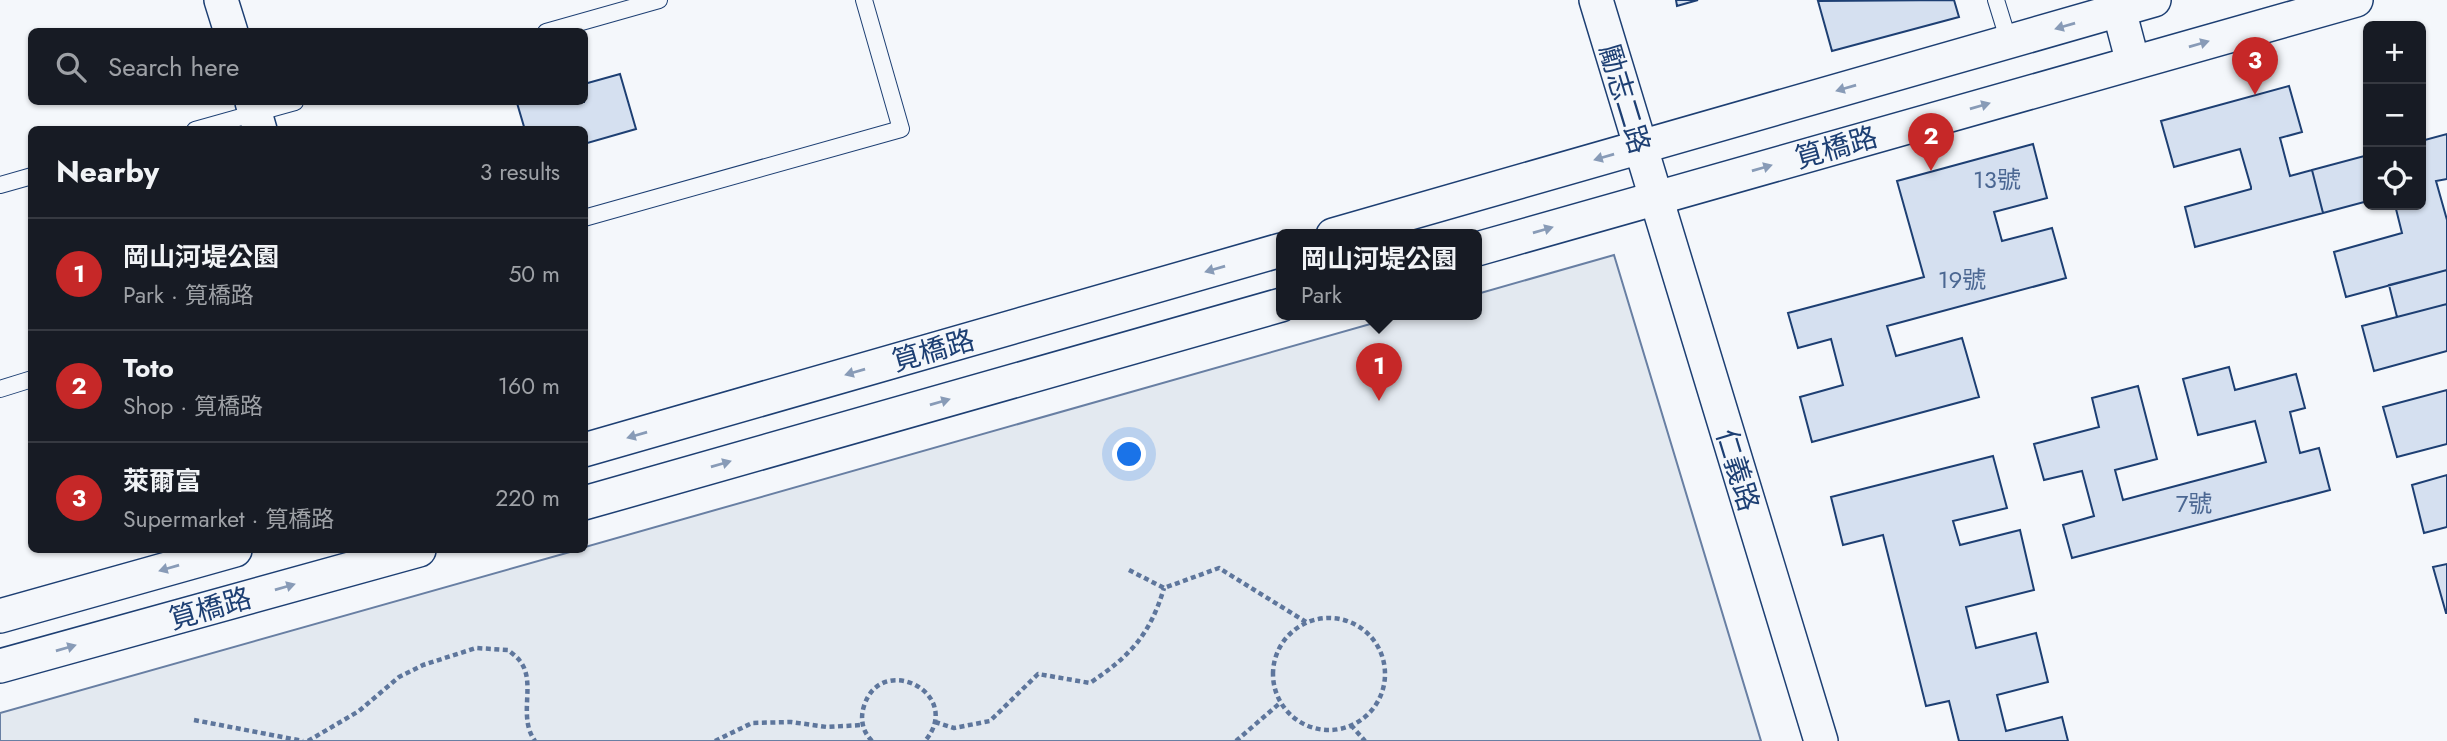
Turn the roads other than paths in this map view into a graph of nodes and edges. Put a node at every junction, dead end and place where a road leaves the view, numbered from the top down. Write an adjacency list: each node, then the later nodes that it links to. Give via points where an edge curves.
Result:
1 (221, 0): 9 (street)
2 (659, 0): 10 (lane)
3 (864, 0): 20 (lane, via 901,129)
4 (1595, 0): 16 (street, 勵志二路)
5 (1996, 0): 11 (lane)
6 (2154, 0): 8 (street, 筧橋路)
7 (2356, 0): 12 (street, 筧橋路, one-way to 7)
8 (2119, 10): 11 (street, 筧橋路, one-way to 11); 12 (street)
9 (229, 28)
10 (560, 28)
11 (2009, 42): 16 (street, 筧橋路, one-way to 16)
12 (2133, 63): 19 (street, 筧橋路, one-way to 12)
13 (286, 105): 14 (lane)
14 (256, 115): 15 (lane)
15 (211, 126)
16 (1640, 147): 19 (street, 勵志二路); 21 (street, 筧橋路, one-way to 21)
17 (28, 177): 18 (lane)
18 (0, 185)
19 (1656, 198): 22 (street, 筧橋路, one-way to 19); 35 (street, 仁義路)
20 (588, 217)
21 (1354, 229)
22 (1482, 248)
23 (1276, 251): 24 (street, 筧橋路, one-way to 24)
24 (1176, 280): 26 (street); 29 (street, 筧橋路, one-way to 29)
25 (1276, 306): 26 (street, 筧橋路)
26 (1191, 330): 30 (street, 筧橋路, one-way to 26)
27 (28, 380): 28 (lane)
28 (0, 389)
29 (588, 449)
30 (588, 502)
31 (224, 553): 33 (street, 筧橋路, one-way to 33)
32 (386, 554): 34 (street, 筧橋路, one-way to 32)
33 (0, 616)
34 (0, 666)
35 (1821, 741)

